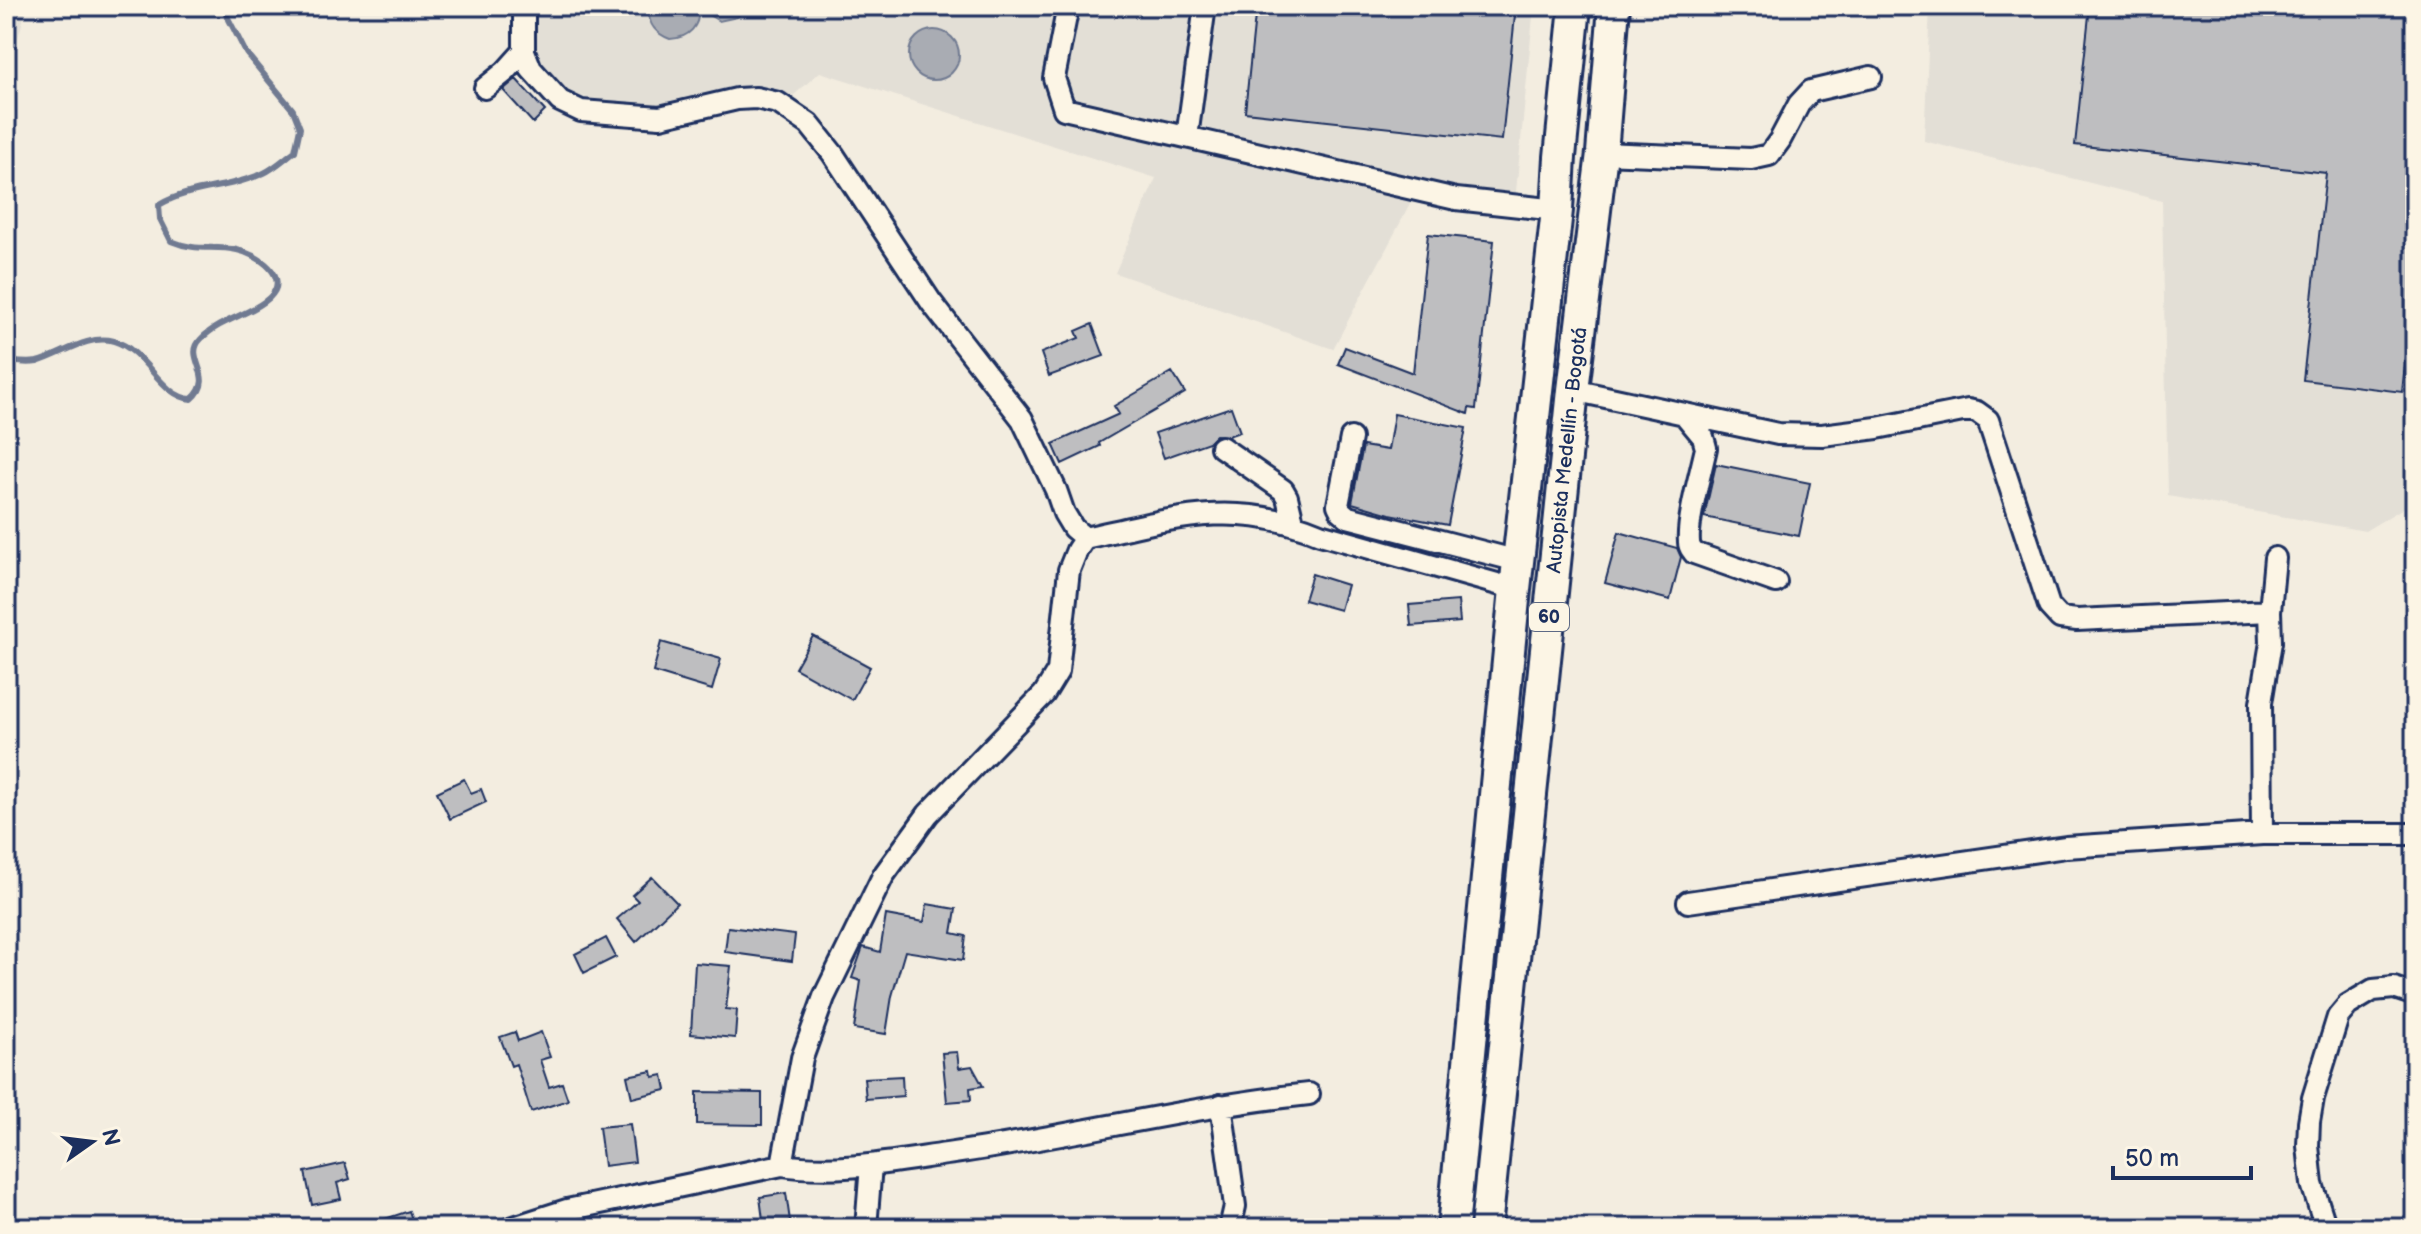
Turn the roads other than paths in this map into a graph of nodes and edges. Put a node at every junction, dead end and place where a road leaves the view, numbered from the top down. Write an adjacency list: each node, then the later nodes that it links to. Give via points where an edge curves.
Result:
1 (526, 6): 7 (street)
2 (1068, 6): 11 (street, via 1054,78 1064,109)
3 (1205, 6): 11 (street)
4 (1559, 6): 9 (street)
5 (1575, 6): 9 (highway, Autopista Medellín - Bogotá / 60)
6 (1614, 6): 12 (highway, Autopista Medellín - Bogotá / 60)
7 (524, 51): 10 (street); 19 (street, via 546,88 581,111 660,117 756,98 778,103 809,124 931,302 1022,419 1064,513)
8 (1871, 77): 12 (street, via 1811,91 1769,155 1751,159)
9 (1568, 79): 13 (highway, Autopista Medellín - Bogotá / 60)
10 (485, 88)
11 (1187, 137): 13 (street, via 1456,199)
12 (1602, 153): 14 (highway, Autopista Medellín - Bogotá / 60)
13 (1557, 210): 21 (highway, Autopista Medellín - Bogotá / 60)
14 (1573, 390): 15 (street); 36 (highway, Autopista Medellín - Bogotá / 60)
15 (1684, 414): 22 (street, via 1706,443 1690,549); 23 (street, via 1778,434 1822,435 1977,412 1988,420 2049,606 2060,618)
16 (1351, 438): 21 (street, via 1338,505 1348,517)
17 (1221, 447): 18 (street, via 1283,490)
18 (1293, 522): 19 (street, via 1229,513); 21 (street, via 1320,534)
19 (1085, 538): 30 (street, via 1069,570 1058,671 1044,694 928,814 883,876 824,997 802,1058)
20 (2275, 558): 23 (street)
21 (1516, 575): 35 (highway, Autopista Medellín - Bogotá / 60)
22 (1776, 582)
23 (2270, 611): 24 (street, via 2271,642 2261,703)
24 (2262, 834): 25 (street); 26 (street, via 2066,847)
25 (2415, 834)
26 (1688, 902)
27 (2415, 995): 37 (street, via 2394,988 2373,990 2338,1017 2309,1122 2312,1184)
28 (1309, 1094): 29 (street)
29 (1221, 1105): 31 (street, via 1024,1143); 34 (street, via 1235,1206)
30 (782, 1165): 31 (street); 32 (street, via 581,1207)
31 (871, 1165): 33 (street)
32 (511, 1228)
33 (866, 1228)
34 (1230, 1228)
35 (1453, 1228)
36 (1486, 1228)
37 (2326, 1228)

